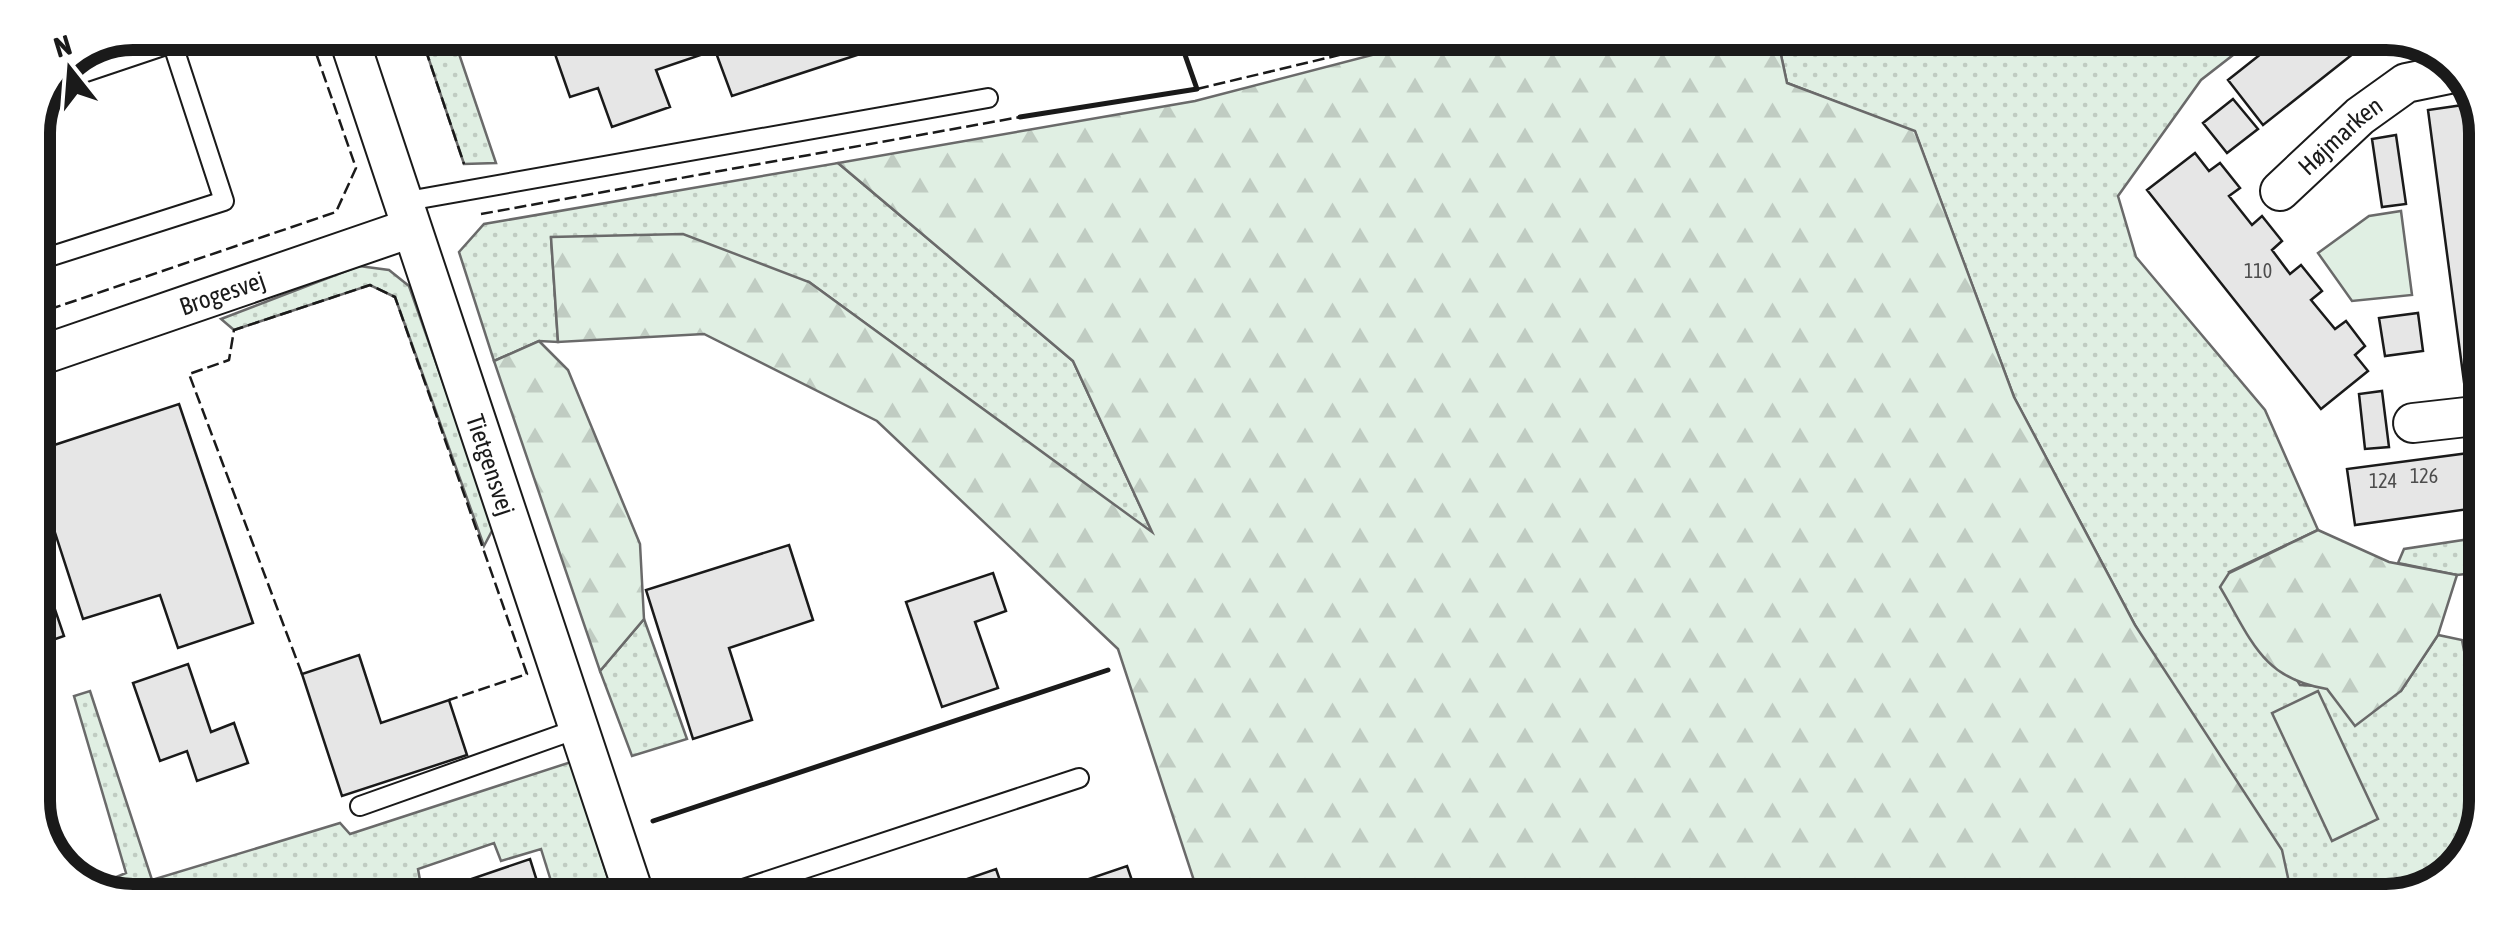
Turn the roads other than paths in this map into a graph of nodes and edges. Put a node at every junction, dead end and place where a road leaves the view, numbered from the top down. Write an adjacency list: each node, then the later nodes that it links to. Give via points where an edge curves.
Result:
1 (139, 50): 4 (lane)
2 (174, 50): 9 (lane, via 224,201)
3 (352, 50): 8 (street, Tietgensvej)
4 (73, 75)
5 (2444, 75): 7 (street, Højmarken, via 2406,83)
6 (988, 98): 8 (lane)
7 (2280, 190)
8 (407, 215): 10 (street, Brogesvej); 13 (street, Tietgensvej)
9 (50, 257)
10 (50, 352)
11 (2469, 417): 12 (street)
12 (2413, 424)
13 (577, 728): 15 (lane); 16 (street, Tietgensvej)
14 (1079, 778): 17 (lane)
15 (360, 806)
16 (631, 884)
17 (761, 884)

